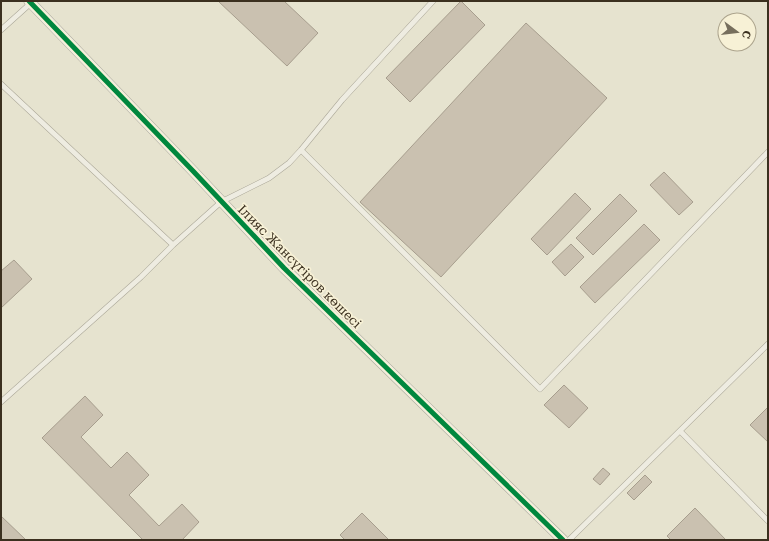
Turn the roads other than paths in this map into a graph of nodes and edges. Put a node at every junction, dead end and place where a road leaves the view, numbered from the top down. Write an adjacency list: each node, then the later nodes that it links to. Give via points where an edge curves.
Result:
1 (433, 1): 5 (lane, via 342,100)
2 (30, 2): 3 (lane); 7 (street, Ілияс Жансүгіров көшесі)
3 (1, 30)
4 (1, 84): 8 (lane)
5 (301, 150): 6 (lane, via 540,389); 7 (lane, via 269,178)
6 (768, 152)
7 (221, 202): 8 (lane); 13 (street, Ілияс Жансүгіров көшесі, via 284,268)
8 (173, 246): 10 (lane)
9 (768, 344): 11 (lane)
10 (1, 402)
11 (680, 431): 12 (lane); 14 (lane)
12 (768, 521)
13 (563, 540)
14 (569, 540)

